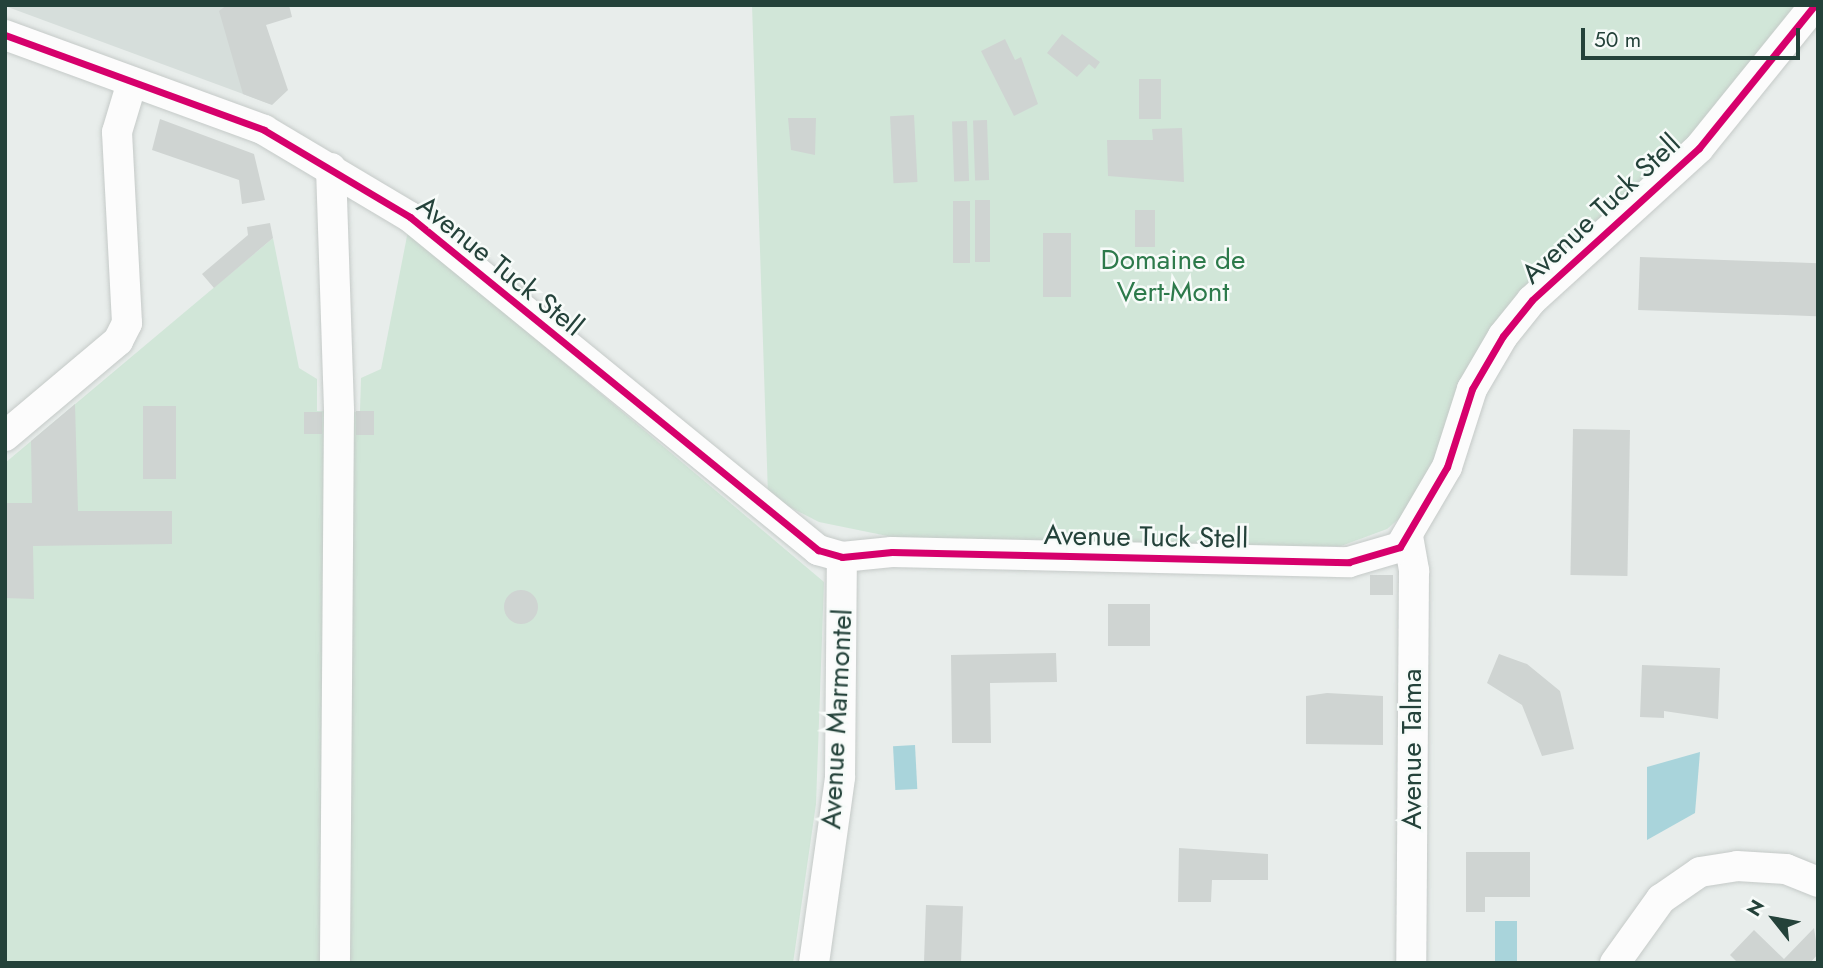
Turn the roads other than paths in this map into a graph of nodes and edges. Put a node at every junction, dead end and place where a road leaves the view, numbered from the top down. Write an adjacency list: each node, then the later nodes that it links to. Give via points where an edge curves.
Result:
1 (1815, 5): 6 (street, Avenue Tuck Stell, via 1699,148 1532,300 1503,336 1472,389 1447,467)
2 (5, 35): 3 (street, Avenue Tuck Stell)
3 (132, 82): 4 (street, Avenue Tuck Stell, via 264,130); 5 (street, via 117,132 127,323 118,341)
4 (331, 168): 7 (street, Avenue Tuck Stell, via 410,217 794,535); 9 (street, via 339,411)
5 (5, 436)
6 (1408, 536): 7 (street, Avenue Tuck Stell, via 1400,547 1349,562 892,552); 11 (street, Avenue Talma, via 1414,571)
7 (842, 557): 10 (street, Avenue Marmontel, via 841,777)
8 (1818, 882): 12 (street, via 1786,869 1737,866 1700,872 1661,900)
9 (335, 963)
10 (814, 963)
11 (1411, 963)
12 (1615, 963)

